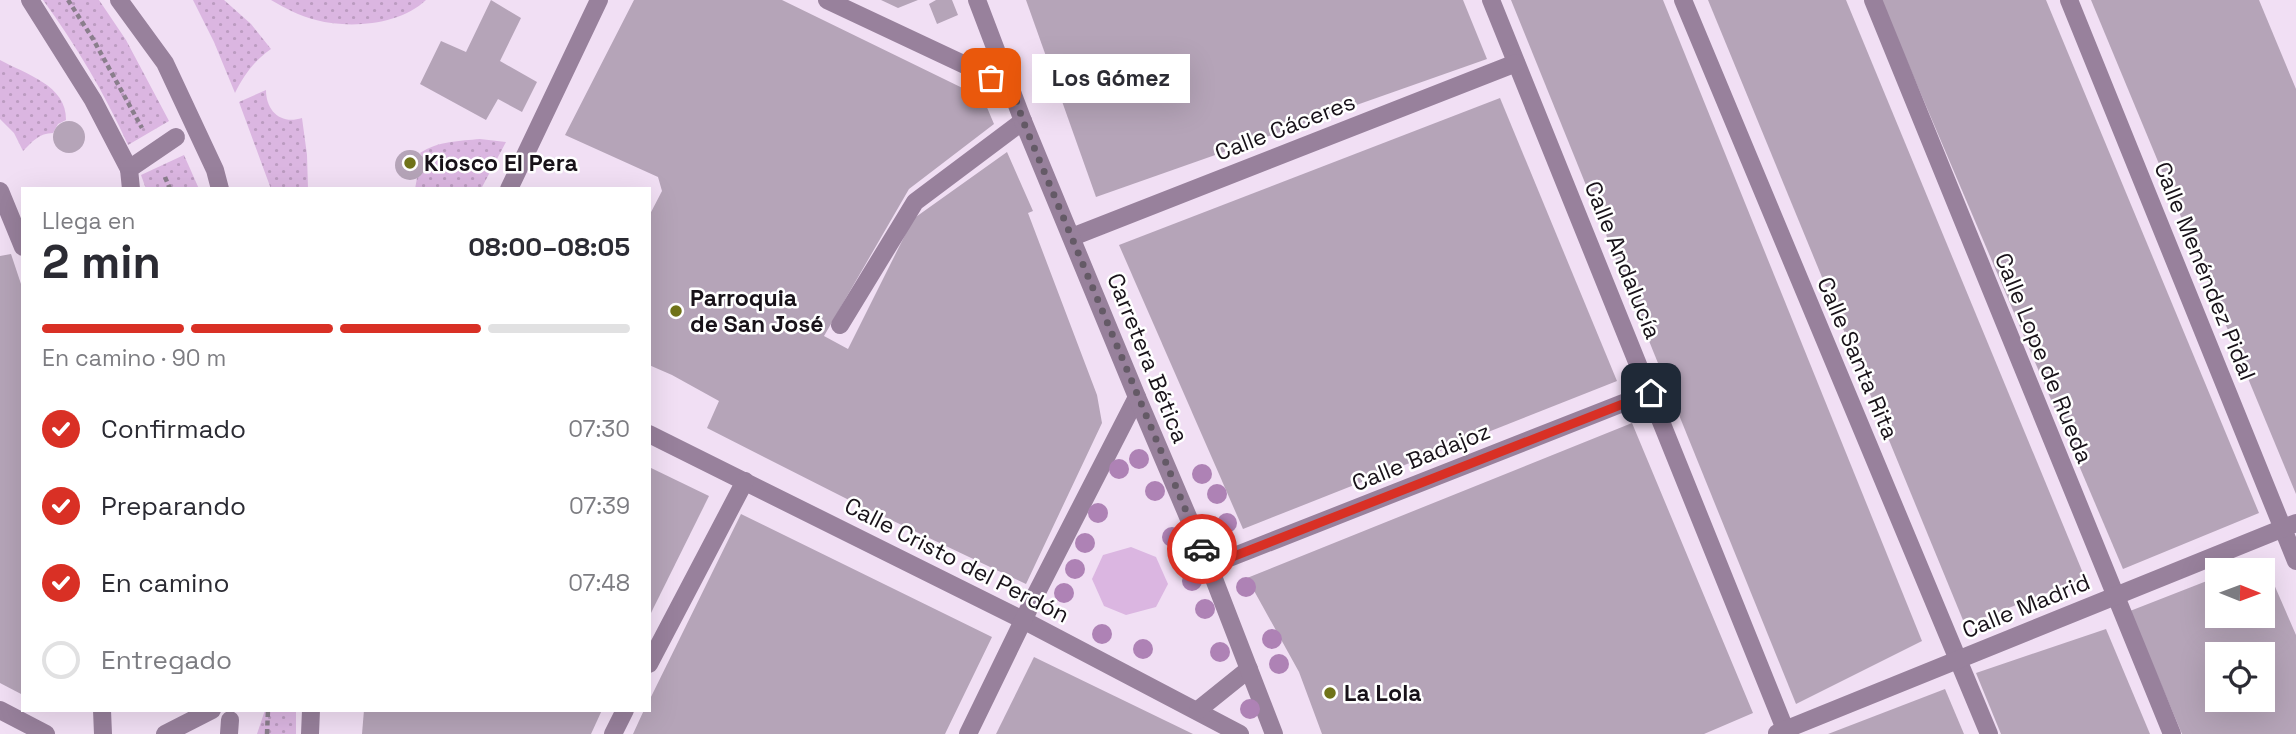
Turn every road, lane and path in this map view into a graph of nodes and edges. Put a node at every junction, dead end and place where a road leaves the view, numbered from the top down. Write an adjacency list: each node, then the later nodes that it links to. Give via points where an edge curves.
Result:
1 (30, 0): 14 (street, via 93,100)
2 (120, 0): 16 (street, via 165,63)
3 (599, 0): 17 (street)
4 (827, 0): 11 (street)
5 (977, 0): 11 (street, Carretera Bética)
6 (1491, 0): 10 (street, Calle Andalucía)
7 (1683, 0): 32 (street, Calle Santa Rita)
8 (1872, 0): 29 (street, Calle Lope de Rueda)
9 (2069, 0): 26 (street, Calle Menéndez Pidal)
10 (1516, 63): 19 (street, Calle Cáceres); 22 (street, Calle Andalucía)
11 (1012, 87): 12 (street, Carretera Bética)
12 (1023, 121): 19 (street, Carretera Bética); 21 (street, via 915,202)
13 (176, 136): 14 (street)
14 (129, 169): 15 (street)
15 (131, 187)
16 (219, 187)
17 (510, 187)
18 (0, 191): 20 (street)
19 (1072, 237): 23 (street, Carretera Bética)
20 (21, 242)
21 (840, 325)
22 (1651, 393): 28 (street, Calle Badajoz); 41 (street, Calle Andalucía)
23 (1137, 397): 28 (street, Carretera Bética); 30 (street)
24 (651, 436): 25 (street, Calle Cristo del Perdón)
25 (745, 481): 30 (street, Calle Cristo del Perdón); 31 (street)
26 (2289, 526): 27 (street, Calle Menéndez Pidal); 29 (street, Calle Madrid)
27 (2296, 561)
28 (1209, 566): 33 (street, Carretera Bética)
29 (2115, 597): 32 (street, Calle Madrid); 52 (street, Calle Lope de Rueda)
30 (1023, 620): 35 (street, Calle Cristo del Perdón); 48 (street)
31 (651, 660)
32 (1959, 660): 41 (street, Calle Madrid); 51 (street, Calle Santa Rita)
33 (1249, 670): 35 (street); 50 (street, Carretera Bética)
34 (0, 710): 42 (street)
35 (1198, 710): 49 (street, Calle Cristo del Perdón)
36 (102, 712): 43 (street)
37 (208, 712): 44 (street)
38 (268, 712): 45 (path)
39 (311, 712): 46 (street)
40 (624, 712): 47 (street)
41 (1782, 732)
42 (47, 734)
43 (103, 734)
44 (165, 734)
45 (267, 734)
46 (310, 734)
47 (613, 734)
48 (968, 734)
49 (1240, 734)
50 (1274, 734)
51 (1989, 734)
52 (2172, 734)

